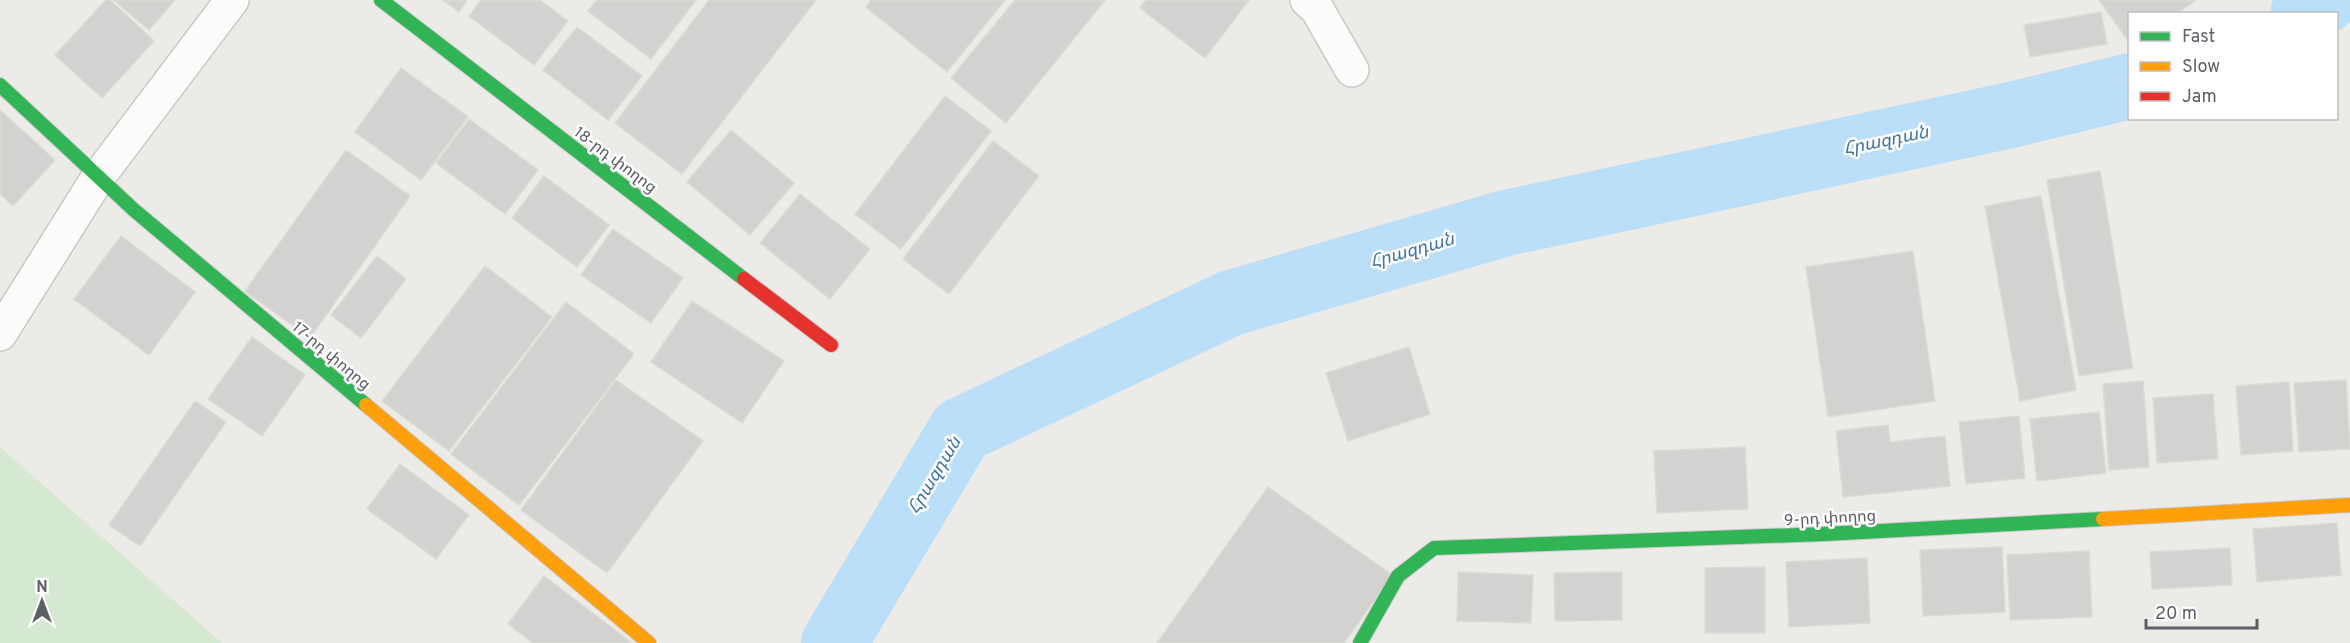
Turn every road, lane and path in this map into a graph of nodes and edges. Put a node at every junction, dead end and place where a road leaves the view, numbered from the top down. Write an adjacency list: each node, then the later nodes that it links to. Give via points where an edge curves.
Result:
1 (232, 0): 6 (street)
2 (381, 0): 8 (street, 18-րդ փողոց)
3 (1307, 0): 4 (street, via 1317,9)
4 (1352, 70)
5 (0, 85): 6 (street, 17-րդ փողոց)
6 (99, 176): 7 (street); 10 (street, 17-րդ փողոց, via 134,210)
7 (0, 334)
8 (831, 345)
9 (2350, 505): 11 (street, 9-րդ փողոց, via 1824,534 1434,548 1398,576)
10 (649, 643)
11 (1360, 643)

